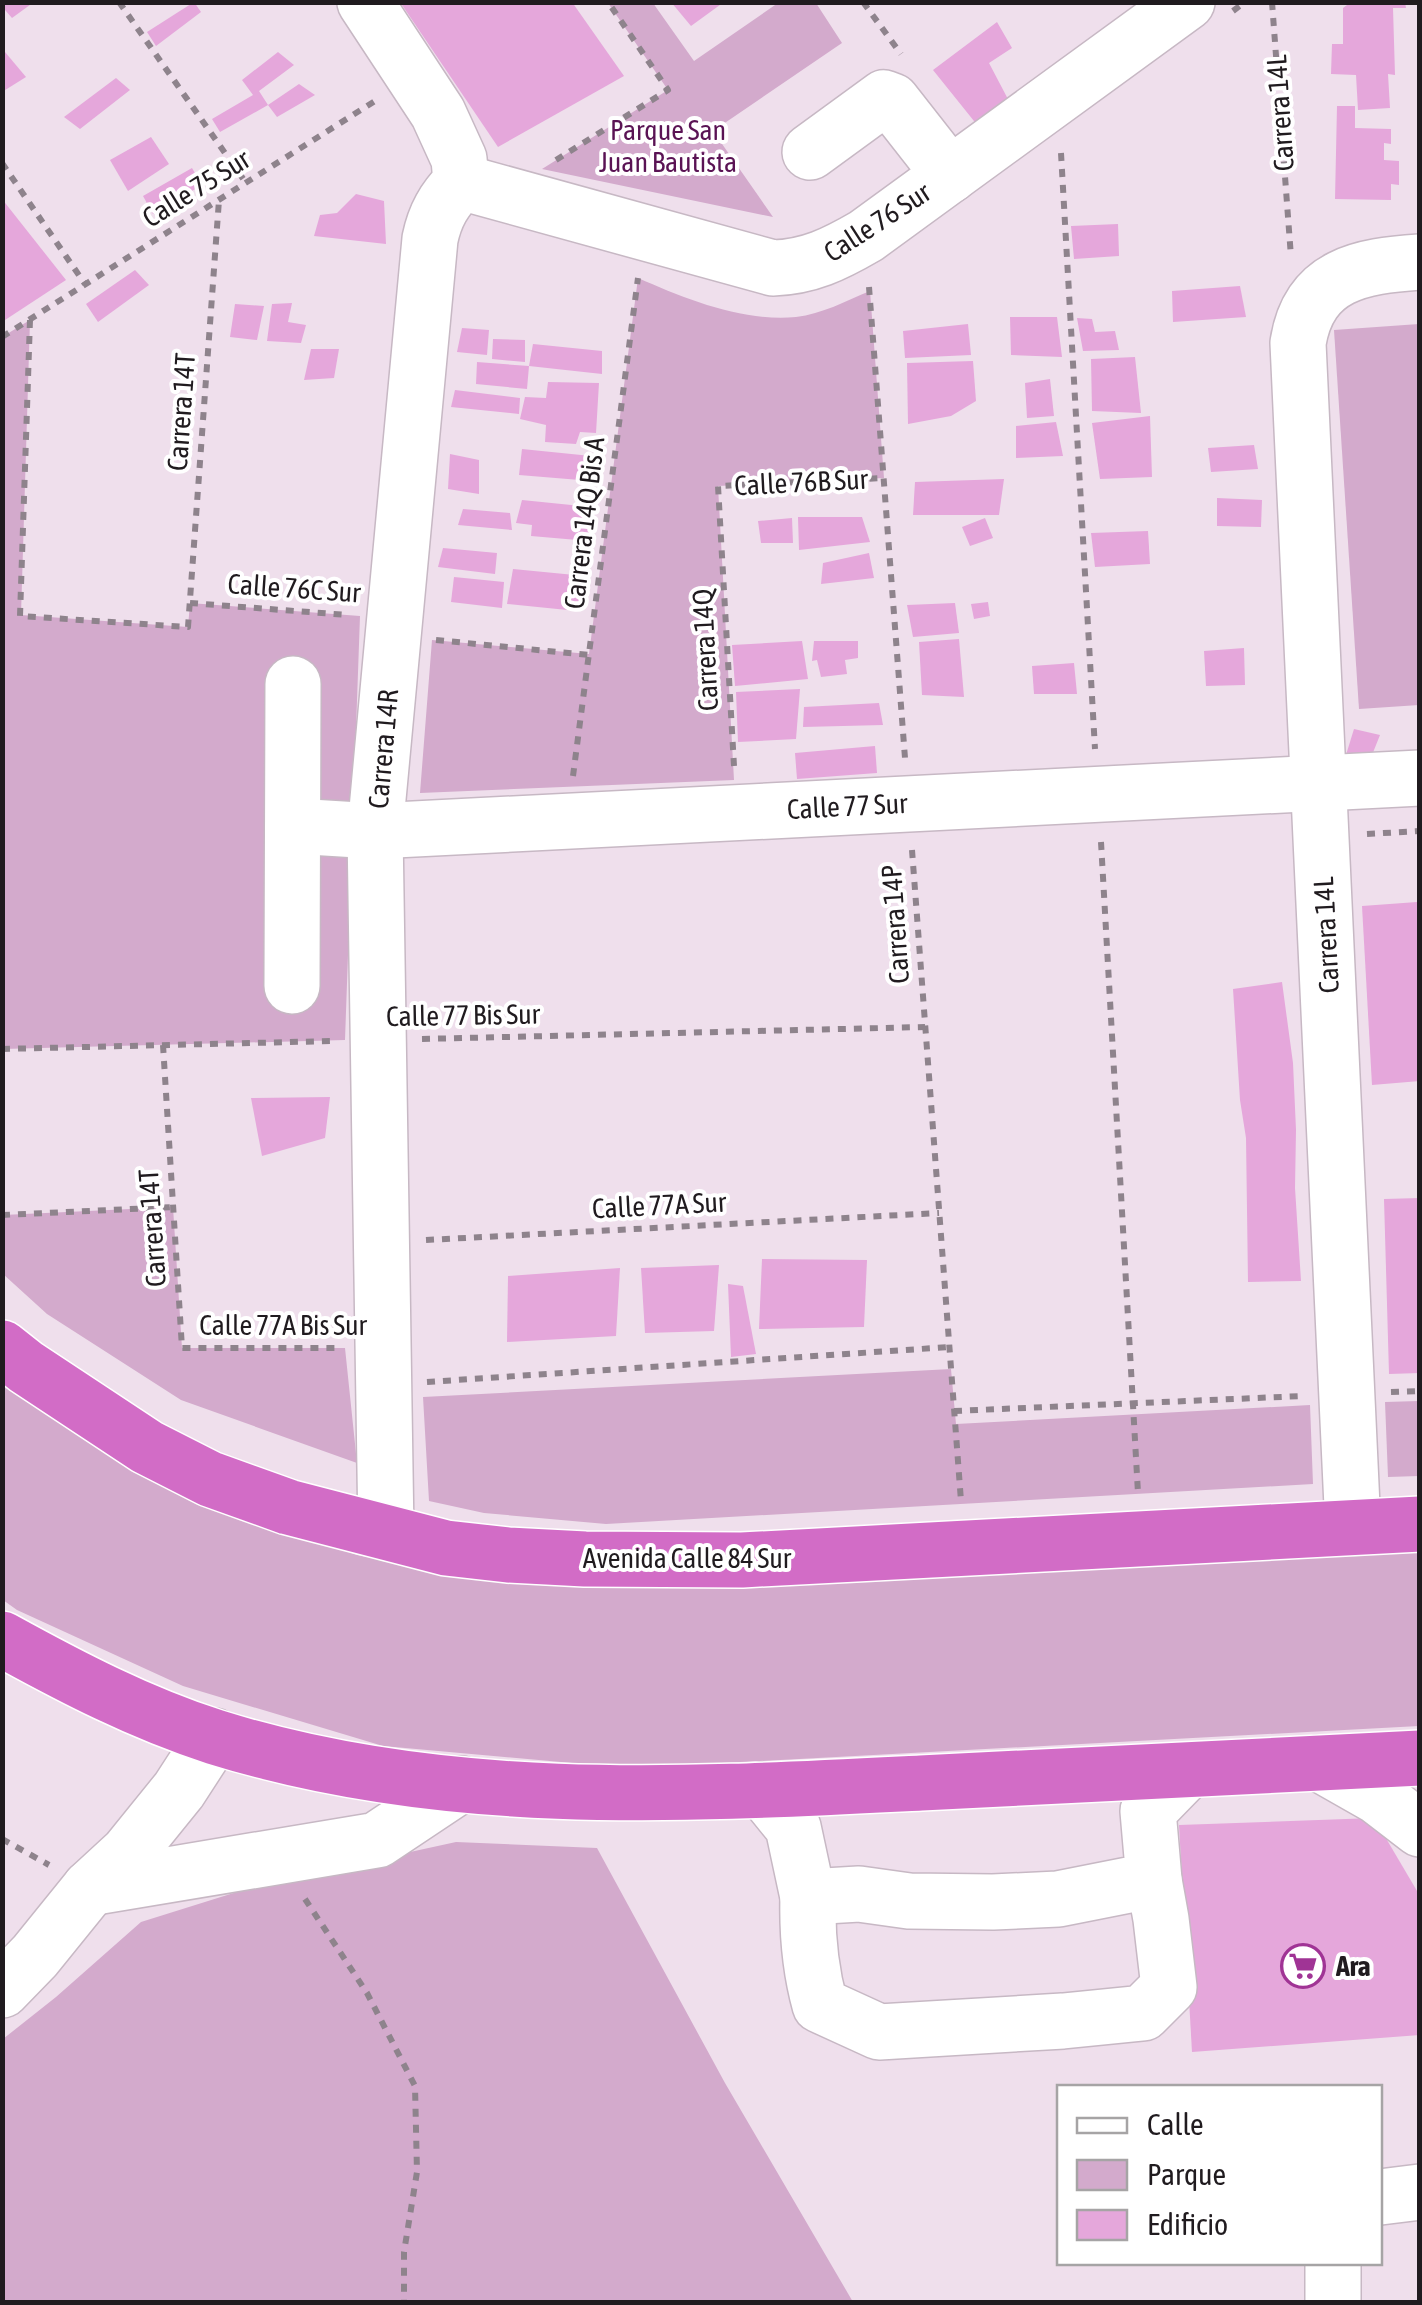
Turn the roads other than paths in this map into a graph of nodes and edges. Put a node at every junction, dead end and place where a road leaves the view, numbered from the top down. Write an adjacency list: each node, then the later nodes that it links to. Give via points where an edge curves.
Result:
1 (365, 2): 5 (street)
2 (1209, 8): 4 (street, Calle 76 Sur)
3 (810, 152): 4 (street, via 884,98)
4 (950, 174): 5 (street, Calle 76 Sur, via 866,236 794,268 773,268)
5 (482, 187): 11 (street, Carrera 14R, via 446,198 430,239)
6 (1420, 262): 9 (street, Carrera 14L, via 1308,281 1298,343)
7 (294, 684): 10 (street)
8 (1420, 778): 9 (street, Calle 77 Sur)
9 (1318, 783): 11 (street, Calle 77 Sur); 15 (street, Carrera 14L)
10 (293, 826): 11 (street, Calle 77 Sur); 12 (street)
11 (375, 831): 16 (street, Carrera 14R)
12 (292, 986)
13 (2, 1348): 16 (highway, Avenida Calle 84 Sur, via 147,1447 210,1478)
14 (1420, 1524): 15 (highway, Avenida Calle 84 Sur)
15 (1354, 1528): 16 (highway, Avenida Calle 84 Sur, via 742,1560 492,1554)
16 (386, 1533)
17 (2, 1639): 18 (highway, via 135,1707)
18 (214, 1736): 22 (highway, via 294,1758); 26 (street, via 128,1854)
19 (1420, 1758): 20 (highway)
20 (1319, 1763): 21 (highway); 24 (street)
21 (1188, 1770): 23 (highway); 25 (street, via 1148,1811)
22 (460, 1784): 23 (highway, via 636,1794); 26 (street, via 377,1840)
23 (763, 1790): 27 (street, via 793,1827)
24 (1420, 1829)
25 (1154, 1880): 27 (street, via 1058,1899); 27 (street, via 1169,1987 1142,2013 879,2032 820,2004)
26 (90, 1888): 28 (street)
27 (808, 1897)
28 (2, 1990)
29 (1420, 2192): 30 (street)
30 (1382, 2198)
31 (1333, 2265): 32 (street)
32 (1333, 2302)

